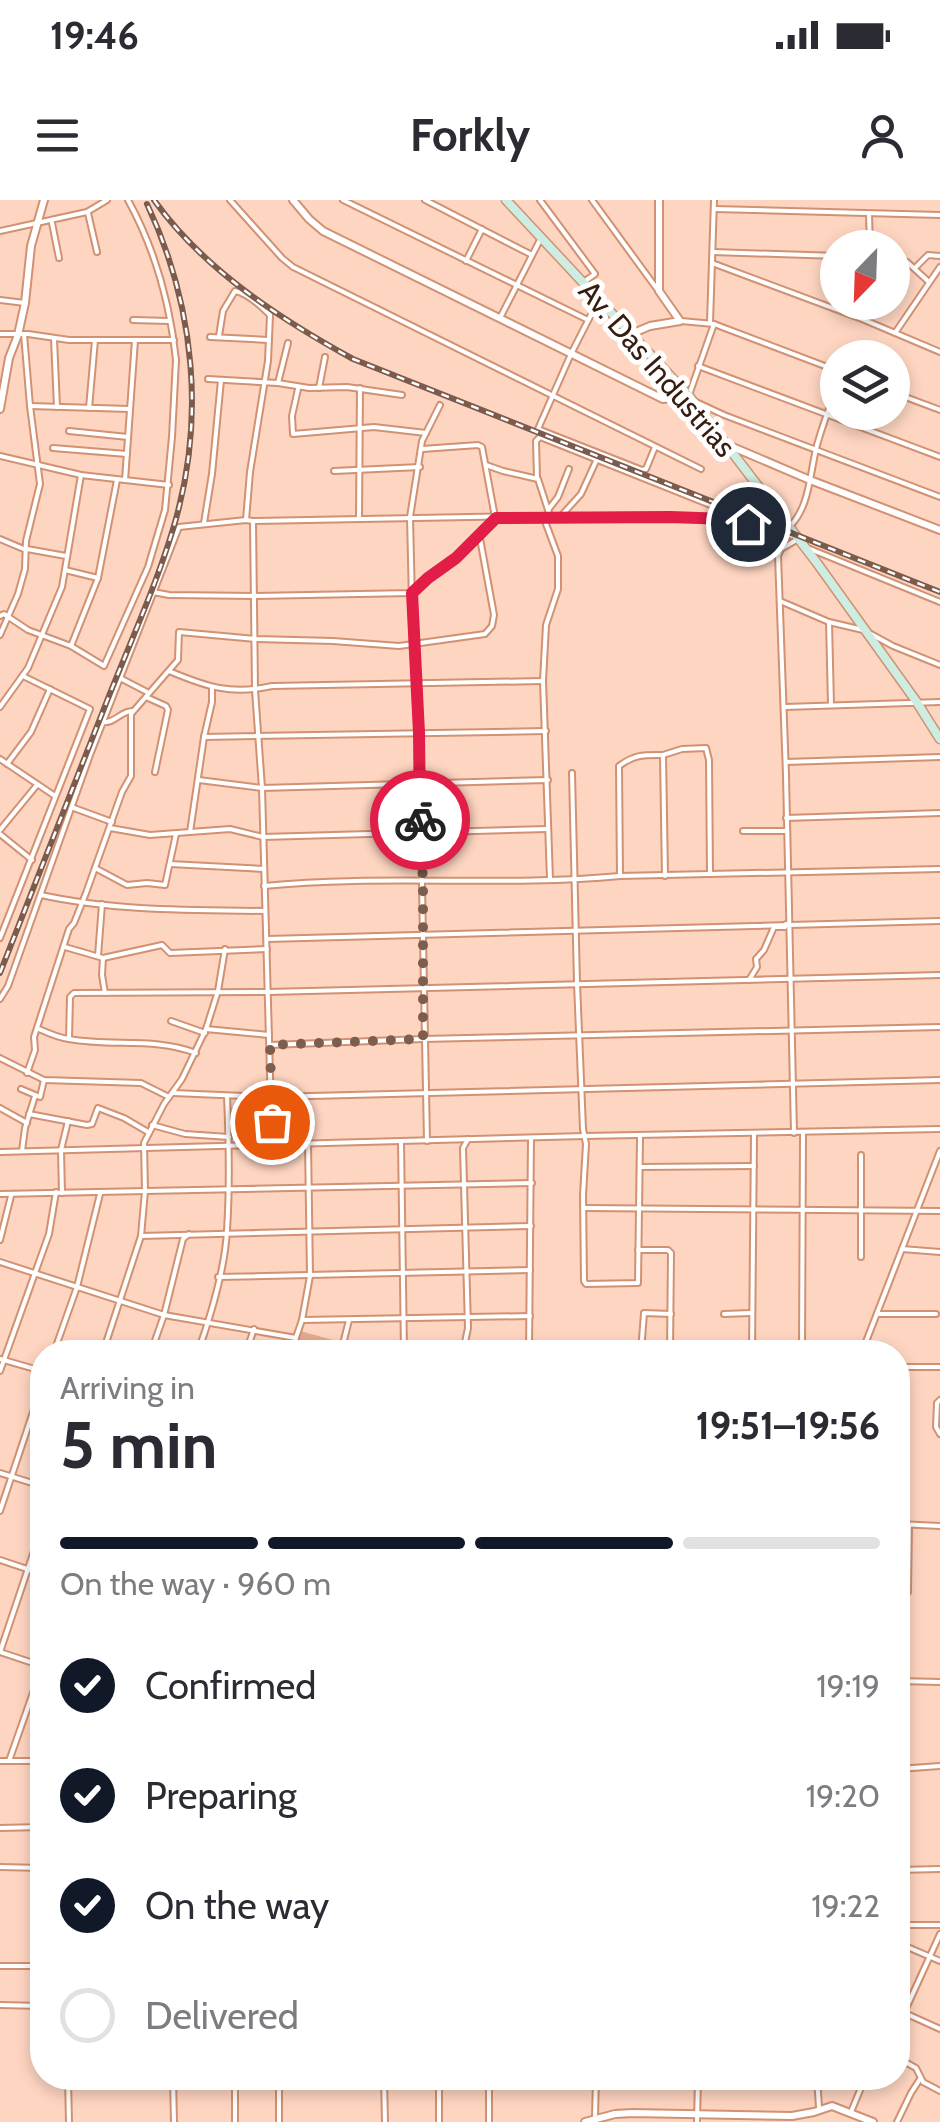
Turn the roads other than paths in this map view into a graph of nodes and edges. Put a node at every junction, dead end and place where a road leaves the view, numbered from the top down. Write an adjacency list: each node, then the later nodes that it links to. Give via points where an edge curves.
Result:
1 (44, 200): 18 (street)
2 (107, 200): 14 (street)
3 (128, 200): 45 (street, via 150,247)
4 (230, 200): 74 (street, via 294,268)
5 (293, 200): 42 (street, via 323,231)
6 (343, 200): 29 (street)
7 (425, 200): 19 (street)
8 (506, 200): 22 (main road, Av. Das Industrias)
9 (540, 200): 35 (street, via 595,274)
10 (592, 200): 38 (street)
11 (659, 200): 38 (street)
12 (714, 200): 13 (street)
13 (714, 209): 15 (street); 24 (street)
14 (88, 212): 17 (street); 23 (street)
15 (870, 214): 16 (street); 20 (street)
16 (940, 215)
17 (52, 221): 18 (street); 28 (street)
18 (38, 224): 21 (street); 41 (street)
19 (482, 230): 25 (street); 29 (street)
20 (870, 230)
21 (0, 231)
22 (541, 238): 25 (street); 35 (main road, Av. Das Industrias)
23 (97, 252)
24 (713, 252): 26 (street); 30 (street)
25 (532, 255): 37 (street)
26 (820, 255)
27 (940, 256): 33 (street, via 928,256)
28 (59, 258)
29 (466, 261): 37 (street)
30 (712, 263): 47 (street); 48 (street)
31 (910, 264): 33 (street)
32 (940, 267): 34 (street)
33 (915, 268): 34 (street)
34 (929, 281): 36 (street); 48 (street)
35 (582, 283): 40 (main road, Av. Das Industrias)
36 (940, 284)
37 (517, 286): 42 (street); 44 (street)
38 (659, 291): 46 (street)
39 (0, 300): 41 (street)
40 (598, 301): 44 (street); 51 (main road, Av. Das Industrias)
41 (25, 303): 50 (street)
42 (500, 319): 61 (street)
43 (133, 320): 45 (street)
44 (588, 320): 61 (street)
45 (169, 321): 57 (street)
46 (680, 321): 47 (street); 51 (street)
47 (712, 323): 63 (street); 64 (street)
48 (895, 333): 60 (street)
49 (0, 334): 50 (street)
50 (21, 335): 54 (street); 77 (street); 79 (street)
51 (630, 335): 72 (main road, Av. Das Industrias)
52 (210, 336): 53 (street)
53 (219, 336): 58 (street); 58 (street, via 225,306 238,291 270,315)
54 (54, 339): 55 (street); 80 (street)
55 (94, 340): 56 (street); 81 (street)
56 (134, 340): 57 (street); 82 (street)
57 (174, 340): 112 (street)
58 (269, 340): 67 (street)
59 (288, 343): 68 (street)
60 (940, 352)
61 (570, 354): 72 (street, via 663,399); 74 (street)
62 (324, 358): 70 (street)
63 (820, 364)
64 (698, 366): 75 (street); 84 (street)
65 (208, 379): 66 (street)
66 (221, 380): 67 (street); 121 (street)
67 (264, 382): 68 (street); 120 (street)
68 (278, 383): 69 (street)
69 (299, 386): 70 (street); 85 (street, via 293,434)
70 (319, 388): 71 (street)
71 (360, 388): 73 (street); 85 (street)
72 (680, 388): 75 (main road, Av. Das Industrias)
73 (402, 395)
74 (552, 396): 92 (street); 92 (street, via 539,430 642,470)
75 (690, 398): 91 (main road, Av. Das Industrias); 95 (street)
76 (910, 399): 83 (street)
77 (1, 404)
78 (440, 405): 89 (street)
79 (30, 406): 80 (street); 101 (street)
80 (57, 407): 81 (street)
81 (89, 408): 82 (street)
82 (130, 409): 90 (street)
83 (940, 410)
84 (820, 412)
85 (359, 428): 89 (street); 103 (street)
86 (822, 430): 95 (street)
87 (868, 430): 98 (street)
88 (68, 432): 90 (street)
89 (426, 433): 94 (street)
90 (128, 437): 96 (street)
91 (724, 442): 111 (street); 122 (main road, Av. Das Industrias)
92 (655, 446): 105 (street)
93 (53, 448): 96 (street)
94 (422, 449): 100 (street, via 480,446); 102 (street)
95 (816, 450): 111 (street); 113 (street)
96 (127, 454): 110 (street)
97 (0, 456): 101 (street)
98 (940, 457)
99 (596, 459): 108 (street, via 540,437); 115 (street, via 581,494); 119 (street, via 728,512)
100 (486, 465): 108 (street); 118 (street)
101 (38, 466): 107 (street); 127 (street)
102 (420, 467): 103 (street); 116 (street)
103 (361, 469): 106 (street); 117 (street)
104 (570, 469): 114 (street)
105 (701, 469)
106 (334, 471)
107 (81, 475): 109 (street); 128 (street)
108 (536, 478): 114 (street)
109 (117, 480): 110 (street); 130 (street)
110 (126, 480): 112 (street)
111 (810, 480): 122 (street, via 796,520); 123 (street)
112 (169, 485): 143 (street, via 153,553 105,666)
113 (940, 497)
114 (547, 514): 115 (street); 118 (street); 149 (street, via 558,589 546,626)
115 (561, 516): 119 (street)
116 (410, 517): 117 (street); 118 (street); 132 (street)
117 (359, 518): 120 (street)
118 (496, 518): 124 (street)
119 (728, 519): 126 (street)
120 (249, 520): 121 (street); 133 (street)
121 (204, 523): 131 (street, via 178,529)
122 (786, 526): 126 (main road, Av. Das Industrias)
123 (940, 530)
124 (479, 532): 132 (street); 144 (street, via 492,626 478,636)
125 (0, 539): 127 (street)
126 (798, 540): 134 (street, via 779,552); 135 (street); 139 (main road, Av. Das Industrias)
127 (26, 549): 128 (street); 137 (street)
128 (66, 556): 129 (street)
129 (65, 570): 130 (street); 141 (street)
130 (98, 578): 143 (street)
131 (154, 592): 133 (street); 148 (street)
132 (412, 593): 133 (street); 144 (street)
133 (255, 596): 142 (street)
134 (780, 601): 138 (street); 158 (street)
135 (940, 602)
136 (0, 616): 137 (street)
137 (8, 617): 140 (street); 141 (street)
138 (828, 622): 139 (street); 157 (street)
139 (865, 630): 145 (street); 155 (main road, Av. Das Industrias)
140 (0, 636)
141 (42, 637): 143 (street); 147 (street)
142 (256, 639): 144 (street); 146 (street, via 180,631 180,655); 153 (street)
143 (70, 646)
144 (413, 646): 150 (street)
145 (940, 665)
146 (169, 671): 152 (street); 154 (street)
147 (23, 676): 151 (street); 159 (street)
148 (120, 678): 154 (street); 161 (street)
149 (543, 682): 150 (street); 162 (street)
150 (415, 685): 153 (street); 163 (street)
151 (50, 689): 171 (street, via 32,732); 179 (street, via 90,708)
152 (212, 689): 153 (street); 164 (street)
153 (255, 690): 165 (street)
154 (147, 694): 160 (street); 172 (street, via 168,710)
155 (916, 701): 156 (street); 157 (street); 166 (main road, Av. Das Industrias)
156 (940, 702)
157 (831, 705): 158 (street)
158 (782, 707): 170 (street)
159 (0, 708)
160 (132, 711): 161 (street); 183 (street, via 132,776)
161 (103, 722): 180 (street)
162 (546, 731): 163 (street); 175 (street)
163 (419, 733): 165 (street); 176 (street)
164 (204, 738): 165 (street); 174 (street)
165 (260, 738): 178 (street)
166 (940, 740)
167 (663, 754): 198 (street, via 706,748); 199 (street, via 639,754 619,766); 200 (street)
168 (940, 757): 170 (street)
169 (0, 759): 171 (street)
170 (786, 762): 182 (street)
171 (7, 764): 177 (street)
172 (155, 772)
173 (572, 773): 202 (street)
174 (199, 780): 178 (street); 187 (street)
175 (548, 780): 176 (street); 184 (street)
176 (420, 784): 178 (street); 188 (street)
177 (37, 786): 179 (street); 186 (street)
178 (262, 788): 191 (street)
179 (56, 796): 192 (street)
180 (72, 807): 183 (street); 205 (street)
181 (940, 813): 182 (street)
182 (786, 818): 185 (street)
183 (111, 825): 190 (street); 194 (street)
184 (548, 829): 188 (street); 201 (street)
185 (787, 831): 189 (street); 197 (street)
186 (0, 832): 192 (street)
187 (190, 832): 190 (street); 191 (street)
188 (420, 832): 191 (street); 203 (street)
189 (742, 832)
190 (176, 834): 193 (street)
191 (263, 837): 195 (street)
192 (32, 860): 213 (street)
193 (170, 864): 194 (street, via 165,885 127,885); 195 (street)
194 (95, 868): 206 (street)
195 (264, 869): 204 (street)
196 (940, 869): 197 (street)
197 (788, 873): 198 (street); 210 (street)
198 (710, 874): 200 (street)
199 (620, 876): 200 (street); 202 (street)
200 (665, 876)
201 (550, 879): 202 (street); 203 (street)
202 (575, 880): 211 (street)
203 (423, 882): 204 (street); 212 (street)
204 (264, 886): 208 (street)
205 (40, 894): 206 (street); 227 (street)
206 (80, 902): 207 (street); 215 (street)
207 (102, 904): 208 (street); 218 (street)
208 (265, 910): 214 (street)
209 (940, 921): 210 (street)
210 (788, 924): 211 (street); 220 (street); 221 (street, via 774,928)
211 (576, 930): 212 (street); 222 (street)
212 (424, 934): 214 (street); 223 (street)
213 (0, 938)
214 (266, 939): 216 (street)
215 (64, 946): 218 (street); 230 (street)
216 (267, 948): 217 (street); 226 (street)
217 (226, 950): 218 (street, via 168,953 162,944); 224 (street)
218 (100, 957): 225 (street)
219 (940, 975): 220 (street)
220 (791, 979): 221 (street); 231 (street)
221 (750, 980): 222 (street)
222 (576, 983): 223 (street); 234 (street)
223 (423, 987): 226 (street); 235 (street)
224 (218, 991): 225 (street); 226 (street); 232 (street)
225 (105, 992): 236 (street, via 70,996)
226 (268, 992): 233 (street)
227 (0, 999)
228 (171, 1021): 232 (street)
229 (940, 1027): 231 (street)
230 (36, 1028): 236 (street); 240 (street)
231 (791, 1030): 234 (street); 243 (street)
232 (205, 1031): 233 (street); 238 (street)
233 (269, 1035): 237 (street)
234 (579, 1035): 235 (street); 244 (street)
235 (423, 1039): 237 (street); 246 (street)
236 (69, 1040): 238 (street, via 172,1044)
237 (270, 1045): 250 (street)
238 (196, 1053): 247 (street)
239 (0, 1058): 240 (street)
240 (27, 1073): 241 (street)
241 (44, 1080): 247 (street, via 141,1082); 248 (street)
242 (940, 1080): 243 (street)
243 (792, 1084): 244 (street); 258 (street)
244 (581, 1088): 246 (street); 262 (street)
245 (20, 1089): 248 (street)
246 (425, 1092): 250 (street); 267 (street)
247 (171, 1095): 249 (street); 255 (street)
248 (35, 1096): 252 (street)
249 (227, 1096): 250 (street); 264 (street)
250 (271, 1097): 273 (street)
251 (0, 1108): 254 (street)
252 (30, 1114): 253 (street); 254 (street)
253 (68, 1121): 257 (street, via 92,1124 98,1108); 277 (street)
254 (27, 1123): 276 (street)
255 (152, 1124): 257 (street); 260 (street)
256 (940, 1129): 259 (street)
257 (148, 1132): 274 (street)
258 (794, 1132): 259 (street); 261 (street)
259 (803, 1132): 296 (street)
260 (190, 1134): 264 (street); 271 (street)
261 (754, 1134): 263 (street); 281 (street)
262 (585, 1136): 263 (street); 265 (street); 293 (street)
263 (640, 1136): 282 (street)
264 (229, 1138): 272 (street)
265 (531, 1138): 266 (street); 283 (street)
266 (468, 1139): 268 (street); 275 (street)
267 (427, 1140): 268 (street); 269 (street)
268 (460, 1140): 275 (street)
269 (401, 1142): 270 (street); 285 (street)
270 (308, 1143): 273 (street); 286 (street)
271 (187, 1146): 272 (street); 274 (street)
272 (229, 1146): 273 (street); 287 (street)
273 (272, 1146)
274 (143, 1147): 277 (street); 288 (street)
275 (464, 1148): 284 (street)
276 (22, 1150): 277 (street); 279 (street)
277 (61, 1150): 289 (street)
278 (940, 1151): 299 (street)
279 (0, 1152)
280 (861, 1155): 297 (street)
281 (754, 1166): 282 (street); 295 (street)
282 (640, 1167): 294 (street)
283 (532, 1183): 284 (street); 300 (street)
284 (464, 1184): 285 (street); 301 (street)
285 (402, 1186): 286 (street); 302 (street)
286 (309, 1187): 287 (street); 303 (street)
287 (228, 1190): 288 (street); 306 (street)
288 (144, 1191): 290 (street); 307 (street)
289 (59, 1192): 290 (street); 292 (street); 317 (street)
290 (100, 1193): 321 (street)
291 (0, 1194): 292 (street)
292 (11, 1195): 308 (street)
293 (584, 1208): 294 (street); 311 (street, via 585,1283 637,1284)
294 (640, 1209): 295 (street); 311 (street)
295 (754, 1209): 296 (street); 323 (street)
296 (803, 1210): 297 (street); 349 (street)
297 (861, 1210): 299 (street); 313 (street)
298 (940, 1211): 299 (street)
299 (916, 1212): 310 (street)
300 (531, 1226): 301 (street); 315 (street)
301 (466, 1228): 302 (street); 316 (street)
302 (402, 1230): 303 (street); 318 (street)
303 (311, 1232): 306 (street); 319 (street)
304 (178, 1234): 305 (street); 307 (street); 309 (street)
305 (190, 1234): 306 (street); 309 (street)
306 (227, 1234): 320 (street)
307 (141, 1236): 322 (street)
308 (0, 1240)
309 (183, 1240): 328 (street)
310 (902, 1249): 312 (street); 326 (street)
311 (638, 1250): 324 (street, via 671,1253)
312 (940, 1252)
313 (861, 1257)
314 (0, 1262): 317 (street)
315 (530, 1270): 316 (street); 329 (street)
316 (467, 1272): 318 (street); 330 (street)
317 (36, 1274): 321 (street); 351 (street)
318 (404, 1274): 319 (street); 333 (street)
319 (310, 1276): 320 (street); 331 (street)
320 (218, 1278): 334 (street)
321 (78, 1286): 322 (street); 337 (street)
322 (121, 1301): 328 (street); 338 (street)
323 (752, 1312): 325 (street); 348 (street)
324 (671, 1314): 346 (street, via 644,1314); 347 (street)
325 (724, 1314)
326 (877, 1314): 327 (street); 350 (street)
327 (936, 1314)
328 (164, 1315): 334 (street); 339 (street)
329 (530, 1316): 330 (street); 345 (street)
330 (468, 1318): 333 (street); 344 (street)
331 (302, 1320): 332 (street); 336 (street)
332 (349, 1320): 333 (street); 342 (street)
333 (404, 1320): 343 (street)
334 (208, 1322): 335 (street); 340 (street)
335 (254, 1329): 336 (street); 341 (street)
336 (296, 1338)
337 (58, 1340)
338 (108, 1340)
339 (155, 1340)
340 (202, 1340)
341 (250, 1340)
342 (344, 1340)
343 (404, 1340)
344 (466, 1340)
345 (529, 1340)
346 (642, 1340)
347 (670, 1340)
348 (752, 1340)
349 (802, 1340)
350 (867, 1340)
351 (2, 1360): 353 (street); 355 (street)
352 (940, 1367): 354 (street)
353 (30, 1368)
354 (910, 1368)
355 (0, 1371)
356 (940, 1400): 358 (street)
357 (30, 1423): 360 (street)
358 (940, 1434)
359 (0, 1473): 360 (street)
360 (13, 1477): 361 (street); 362 (street)
361 (30, 1482)
362 (0, 1511)
363 (910, 1525): 364 (street)
364 (940, 1526)
365 (0, 1560): 367 (street)
366 (30, 1561): 367 (street)
367 (27, 1570): 368 (street); 369 (street)
368 (30, 1571)
369 (0, 1652): 370 (street)
370 (30, 1662)
371 (910, 1681): 372 (street)
372 (940, 1682)
373 (30, 1701): 375 (street)
374 (0, 1760): 375 (street)
375 (9, 1761): 376 (street)
376 (30, 1761)
377 (940, 1766): 378 (street)
378 (910, 1769)
379 (30, 1827): 380 (street)
380 (0, 1828)
381 (0, 1867): 382 (street)
382 (30, 1868)
383 (940, 1869): 384 (street)
384 (910, 1870)
385 (940, 1924): 386 (street)
386 (910, 1929)
387 (940, 1934): 389 (street)
388 (910, 1948): 389 (street)
389 (929, 1957): 390 (street); 393 (street)
390 (940, 1962)
391 (0, 1966): 392 (street)
392 (30, 1966)
393 (910, 1994)
394 (0, 2005): 395 (street)
395 (30, 2006)
396 (910, 2016): 397 (street)
397 (940, 2029)
398 (910, 2065): 399 (street)
399 (920, 2079): 411 (street); 426 (street)
400 (68, 2090): 416 (street)
401 (173, 2090): 417 (street)
402 (235, 2090): 418 (street)
403 (279, 2090): 419 (street)
404 (384, 2090): 420 (street)
405 (439, 2090): 421 (street)
406 (489, 2090): 422 (street)
407 (596, 2090): 415 (street)
408 (698, 2090): 414 (street)
409 (816, 2090): 412 (street)
410 (861, 2090): 413 (street)
411 (940, 2091)
412 (817, 2111): 413 (street, via 837,2106); 414 (street); 424 (street)
413 (851, 2112): 425 (street)
414 (698, 2118): 415 (street, via 633,2113)
415 (595, 2120): 423 (street)
416 (68, 2122)
417 (174, 2122)
418 (235, 2122)
419 (279, 2122)
420 (385, 2122)
421 (439, 2122)
422 (489, 2122)
423 (585, 2122)
424 (814, 2122)
425 (873, 2122)
426 (897, 2122)

